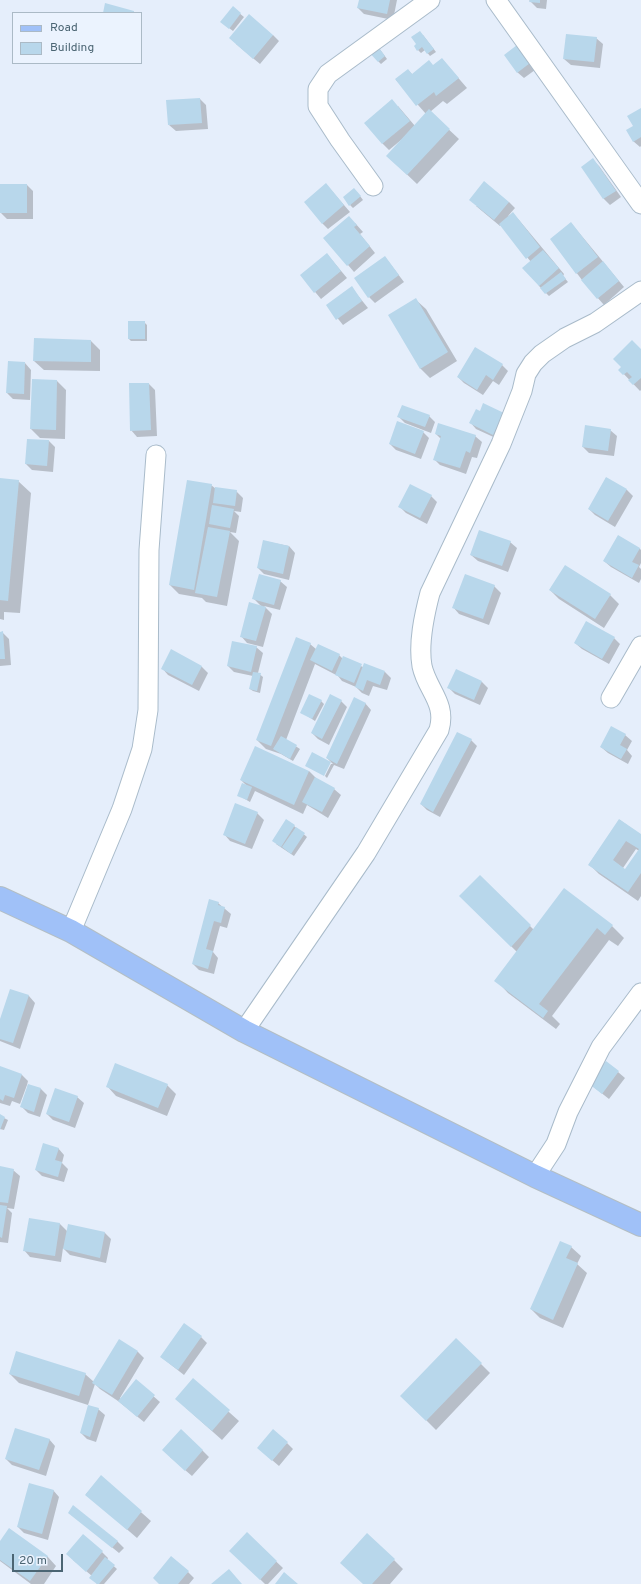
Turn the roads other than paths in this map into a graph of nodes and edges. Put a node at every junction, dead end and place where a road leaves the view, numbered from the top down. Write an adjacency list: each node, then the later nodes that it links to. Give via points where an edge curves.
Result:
1 (430, 0): 3 (street, via 328,74 318,89 318,106)
2 (496, 0): 4 (street)
3 (373, 186)
4 (641, 204)
5 (641, 291): 12 (street, via 595,323 565,338 542,354 526,374 501,444 430,593 421,656 422,668 441,709 442,720 439,730 366,853)
6 (156, 456): 10 (street, via 149,550 148,710 142,749 122,809)
7 (641, 646): 8 (street)
8 (611, 698)
9 (0, 898): 10 (main road)
10 (71, 931): 12 (main road)
11 (641, 993): 13 (street, via 602,1047 568,1112 556,1144)
12 (244, 1030): 13 (main road)
13 (535, 1176): 14 (main road)
14 (641, 1225)

